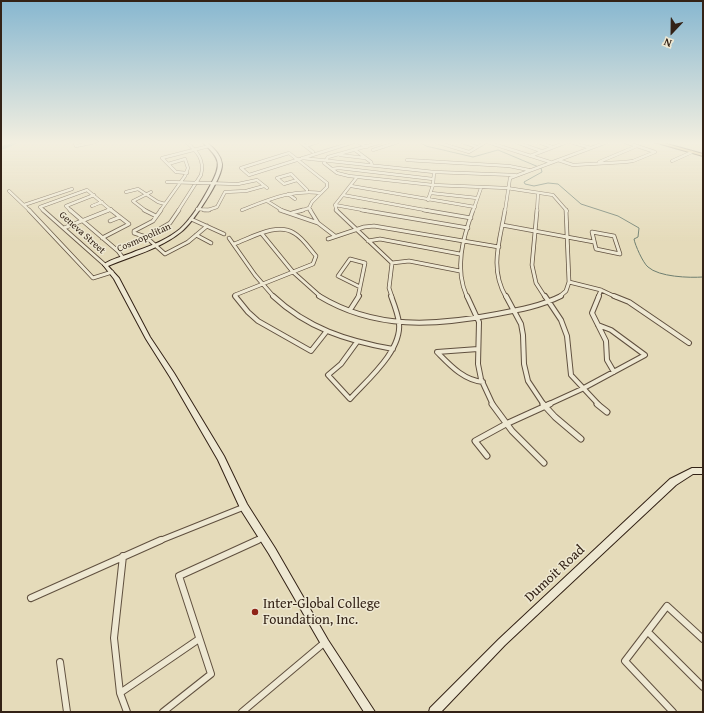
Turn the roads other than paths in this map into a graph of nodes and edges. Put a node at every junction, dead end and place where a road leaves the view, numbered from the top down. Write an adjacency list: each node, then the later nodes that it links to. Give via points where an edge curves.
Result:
1 (185, 175): 16 (street)
2 (200, 175): 17 (street)
3 (217, 175): 18 (street, Cosmopolitan)
4 (287, 175): 14 (street, via 277,178 284,184)
5 (292, 175): 14 (street)
6 (317, 175): 31 (street, via 326,183)
7 (341, 175): 11 (street)
8 (401, 175): 13 (street)
9 (434, 175): 13 (street)
10 (515, 175): 25 (street, via 510,178)
11 (357, 177): 20 (street); 22 (street)
12 (231, 178): 19 (street)
13 (433, 179): 20 (street)
14 (297, 180): 27 (street)
15 (167, 182): 16 (street)
16 (181, 182): 17 (street); 43 (street)
17 (196, 183): 18 (street); 72 (street, via 170,223)
18 (213, 183): 19 (street); 50 (street, Cosmopolitan)
19 (229, 184): 50 (street, via 257,180 265,187 225,192 217,207 208,210)
20 (433, 185): 24 (street); 32 (street)
21 (142, 186): 26 (street)
22 (351, 186): 37 (street); 40 (street)
23 (72, 188): 44 (street)
24 (481, 188): 25 (street); 38 (street)
25 (507, 188): 33 (street); 60 (street)
26 (138, 189): 29 (street); 34 (street)
27 (307, 190): 31 (street); 35 (street)
28 (9, 191): 44 (street)
29 (126, 192)
30 (151, 192): 34 (street)
31 (321, 193): 48 (street)
32 (431, 193): 38 (street); 40 (street)
33 (538, 193): 65 (street); 70 (street, via 553,195 564,206 568,219)
34 (146, 194): 43 (street); 53 (street, via 133,201)
35 (288, 194): 39 (street); 41 (street)
36 (94, 195): 42 (street); 57 (street, via 66,206); 62 (street, Geneva Street, via 87,190 40,207)
37 (343, 195): 45 (street); 55 (street)
38 (477, 198): 47 (street)
39 (295, 199)
40 (428, 200): 47 (street)
41 (267, 201): 51 (street); 52 (street, via 278,210)
42 (102, 202): 46 (street); 49 (street)
43 (165, 204): 53 (street)
44 (24, 205): 87 (street, via 93,278)
45 (335, 205): 63 (street); 64 (street, via 335,209)
46 (92, 206)
47 (475, 207): 55 (street)
48 (309, 208): 52 (street); 59 (street)
49 (111, 209): 54 (street); 57 (street)
50 (197, 209): 56 (street, Cosmopolitan)
51 (242, 210)
52 (292, 214): 59 (street)
53 (156, 216): 72 (street, via 153,221 134,231 134,234)
54 (120, 217): 58 (street); 71 (street, via 129,224)
55 (471, 218): 63 (street)
56 (191, 219): 61 (street); 79 (street, Cosmopolitan, via 180,232)
57 (83, 221): 62 (street); 71 (street)
58 (110, 221)
59 (318, 224): 69 (street)
60 (502, 225): 65 (street); 81 (street)
61 (207, 226): 66 (street); 68 (street)
62 (64, 228): 85 (street, Geneva Street)
63 (468, 228): 76 (street)
64 (356, 229): 69 (street); 75 (street); 76 (street, via 383,226)
65 (536, 231): 70 (street); 93 (street, via 533,274 536,283)
66 (224, 234)
67 (262, 234): 80 (street); 88 (street); 88 (street, via 278,228 291,230 316,256 313,264)
68 (196, 235): 78 (street); 79 (street, via 165,254)
69 (335, 236): 74 (street)
70 (568, 237): 77 (street); 89 (street)
71 (102, 238): 83 (street, via 118,250)
72 (146, 238): 79 (street)
73 (230, 238): 80 (street)
74 (328, 239)
75 (368, 241): 82 (street, via 380,239); 84 (street)
76 (464, 241): 81 (street); 82 (street)
77 (594, 242): 77 (street, via 592,232 614,236 620,254 596,249)
78 (211, 243)
79 (156, 244): 83 (street, Cosmopolitan)
80 (234, 244): 90 (street)
81 (499, 247): 95 (street, via 496,274 500,288)
82 (460, 254): 86 (street)
83 (123, 258): 85 (street, Cosmopolitan)
84 (392, 262): 86 (street, via 409,261); 97 (street, via 389,288)
85 (104, 265): 87 (street, Geneva Street)
86 (460, 271): 96 (street, via 468,298)
87 (112, 272): 114 (street, via 148,338 221,458)
88 (294, 273): 90 (street); 94 (street, via 309,288)
89 (569, 282): 92 (street); 93 (street, via 567,290 562,295)
90 (263, 284): 99 (street, via 285,308); 99 (street, via 235,295 258,321 311,351)
91 (360, 287): 91 (street, via 364,263 350,259 338,276); 94 (street, via 359,295)
92 (601, 290): 98 (street, via 592,313); 101 (street, via 629,302)
93 (549, 301): 95 (street); 106 (street, via 567,336 571,375)
94 (350, 310): 97 (street, via 373,318)
95 (514, 311): 96 (street); 107 (street, via 521,323 524,337 523,356 530,386)
96 (478, 317): 97 (street, via 433,324); 103 (street)
97 (400, 322): 102 (street, via 399,334)
98 (598, 325): 104 (street, via 606,341 607,360); 104 (street, via 611,330 644,355)
99 (326, 332): 100 (street)
100 (357, 342): 102 (street); 102 (street, via 341,364 328,375 350,399)
101 (688, 343)
102 (393, 349)
103 (478, 349): 105 (street); 105 (street, via 438,352 468,378)
104 (614, 372): 106 (street)
105 (482, 382): 109 (street, via 490,401)
106 (582, 389): 107 (street); 108 (street)
107 (545, 406): 109 (street); 110 (street)
108 (607, 412)
109 (506, 424): 111 (street, via 475,441); 112 (street)
110 (581, 439)
111 (487, 456)
112 (544, 463)
113 (703, 471): 130 (street, Dumoit Road, via 692,471 673,482 502,642)
114 (244, 507): 115 (street); 116 (street)
115 (263, 538): 119 (street, via 179,576); 121 (street)
116 (123, 556): 117 (street); 124 (street, via 114,638)
117 (31, 598)
118 (648, 632): 120 (street, via 667,606); 123 (street); 131 (street, via 625,661)
119 (199, 639): 124 (street); 127 (street, via 211,674)
120 (703, 639)
121 (325, 643): 128 (street); 129 (street)
122 (60, 662): 125 (street)
123 (703, 687)
124 (120, 693): 126 (street)
125 (67, 712)
126 (127, 712)
127 (163, 712)
128 (242, 712)
129 (370, 712)
130 (434, 712)
131 (673, 712)

